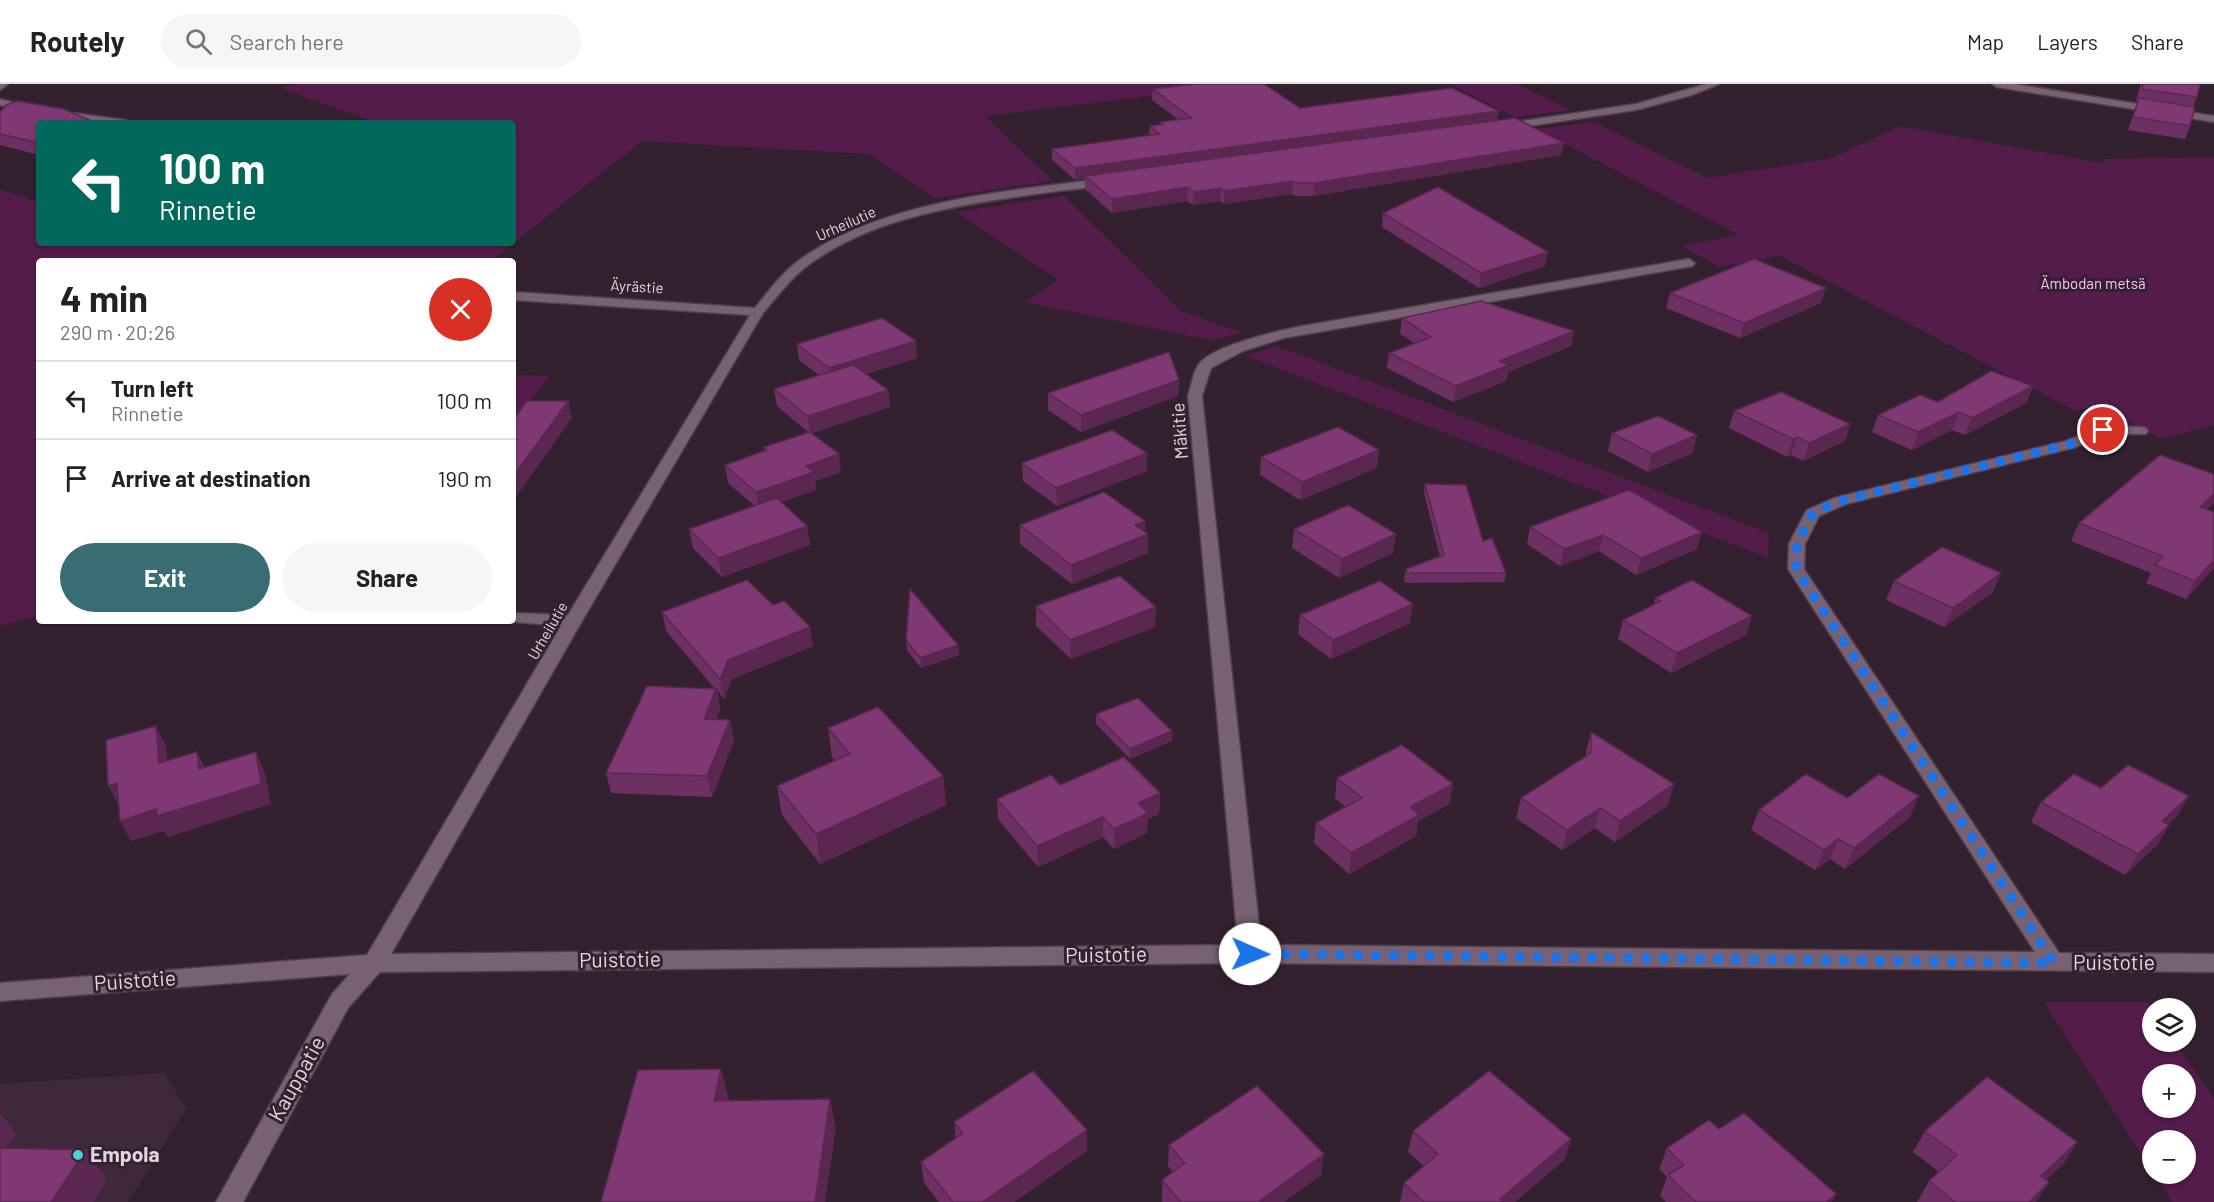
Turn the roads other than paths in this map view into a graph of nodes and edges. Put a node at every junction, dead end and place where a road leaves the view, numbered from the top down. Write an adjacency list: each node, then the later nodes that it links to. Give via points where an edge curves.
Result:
1 (1714, 84): 6 (street, via 1639,108)
2 (1997, 84): 4 (street)
3 (0, 102): 5 (street)
4 (2214, 119)
5 (103, 120)
6 (1491, 129)
7 (1127, 179): 10 (street, Urheilutie, via 948,207 873,228 802,264)
8 (1689, 264): 14 (street, Mäkitie, via 1297,331 1231,350 1205,366 1195,396)
9 (516, 296): 10 (street, Äyrästie)
10 (758, 312): 13 (street, Urheilutie)
11 (2141, 431): 16 (street, via 2103,430 2071,444 1840,501 1813,513 1797,544 1796,569)
12 (516, 618): 13 (street)
13 (573, 621): 15 (street, Urheilutie)
14 (1250, 954): 15 (street, Puistotie); 16 (street, Puistotie)
15 (374, 963): 18 (street, Puistotie); 19 (street, Kauppatie, via 340,1001)
16 (2054, 963): 17 (street, Puistotie)
17 (2214, 963)
18 (0, 992)
19 (229, 1202)

